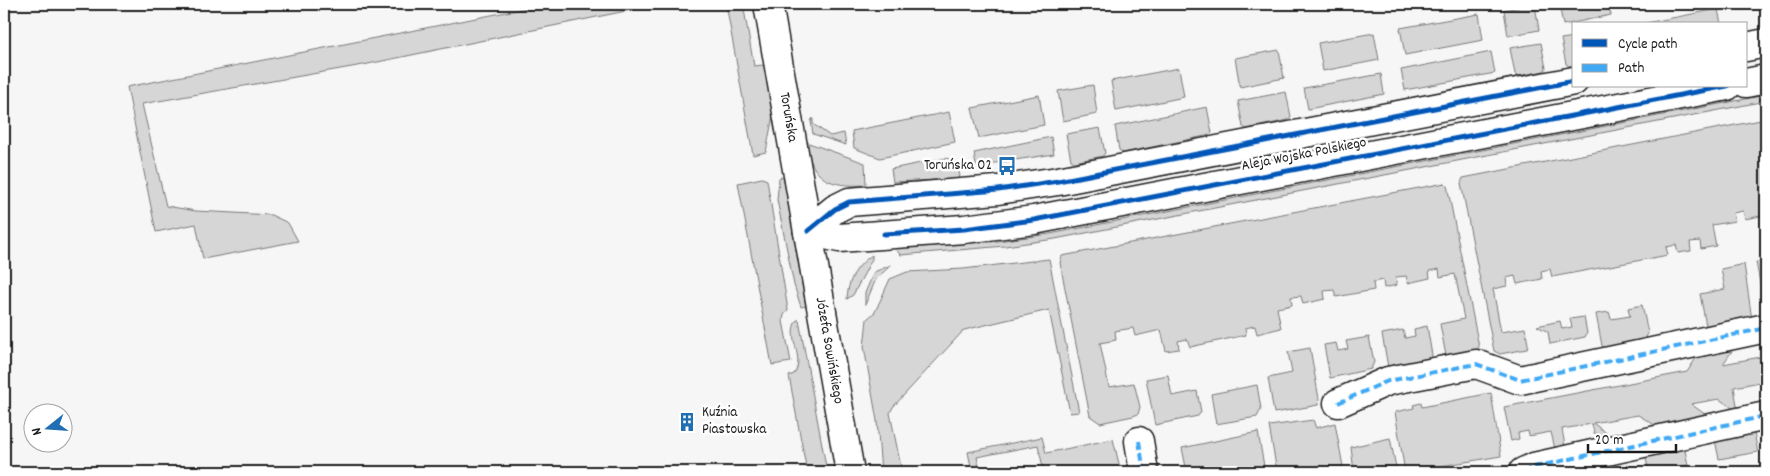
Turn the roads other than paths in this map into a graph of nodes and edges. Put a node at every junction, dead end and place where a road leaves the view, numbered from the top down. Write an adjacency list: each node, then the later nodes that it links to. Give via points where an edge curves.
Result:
1 (768, 4): 8 (street, Toruńska)
2 (1766, 43): 3 (street)
3 (1748, 47)
4 (1766, 79): 6 (street)
5 (1572, 81): 8 (street, Aleja Wojska Polskiego, via 1058,181 998,190 849,202)
6 (1748, 83)
7 (1717, 88): 8 (street, Aleja Wojska Polskiego, via 1034,220 852,238)
8 (808, 231): 13 (street, Józefa Sowińskiego)
9 (1766, 328): 10 (street, via 1520,380 1476,364 1388,381)
10 (1338, 403)
11 (1766, 416): 15 (street)
12 (1139, 441): 14 (street)
13 (850, 472)
14 (1144, 472)
15 (1523, 472)

